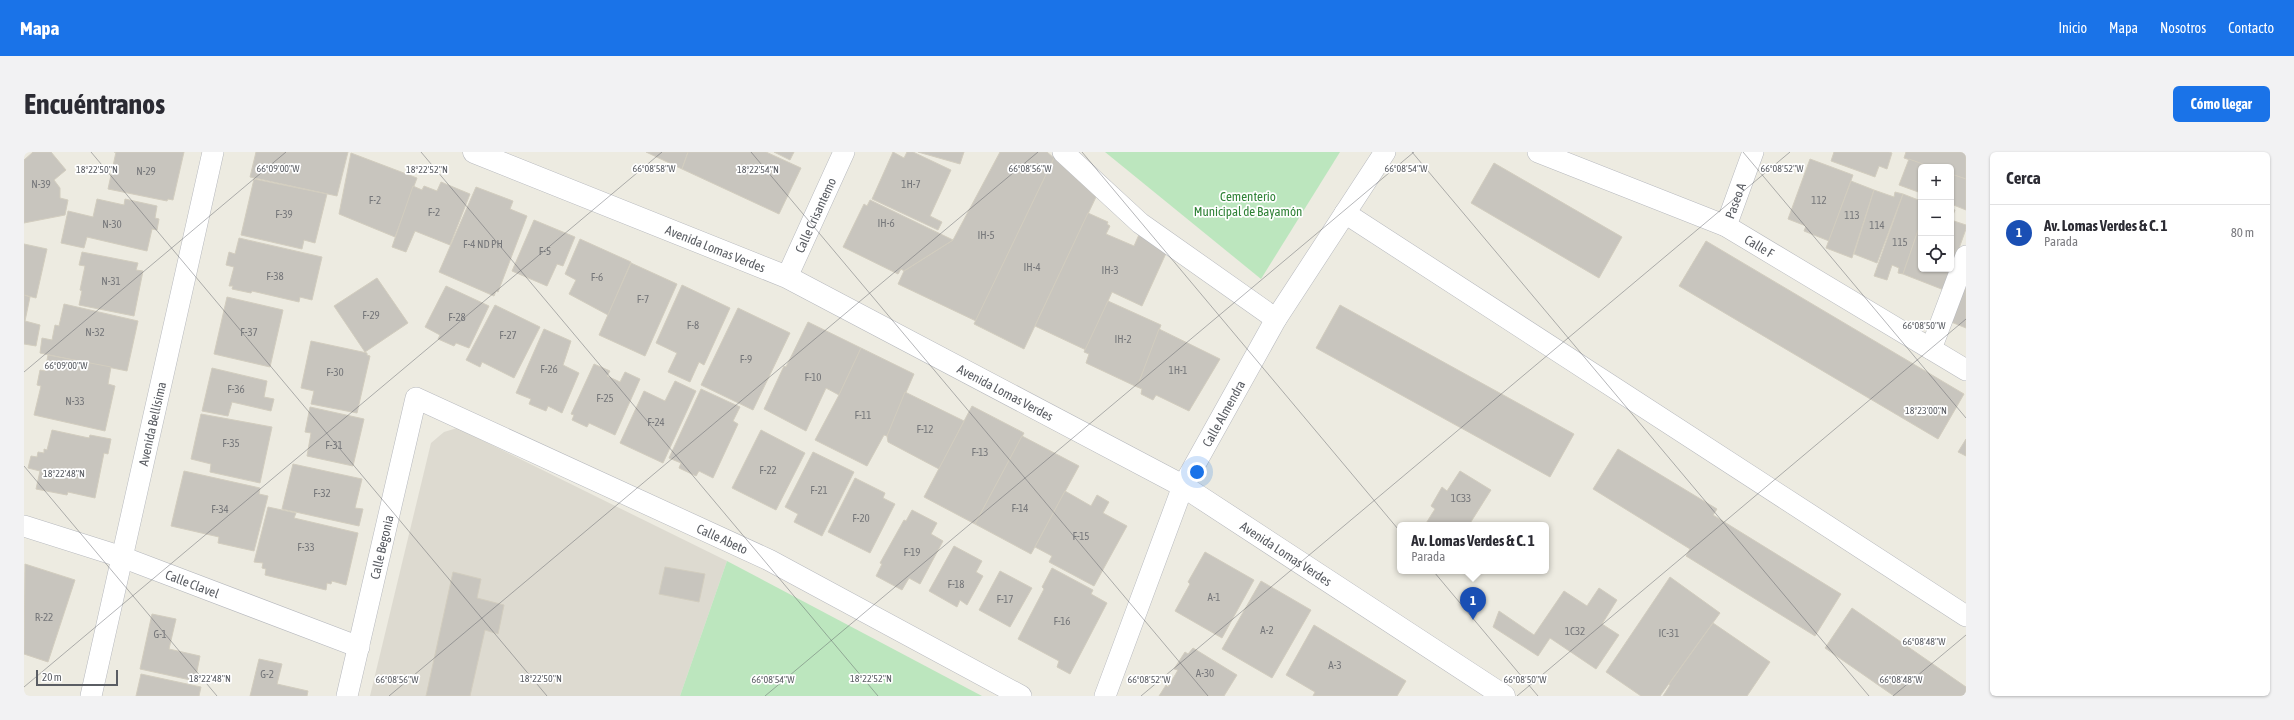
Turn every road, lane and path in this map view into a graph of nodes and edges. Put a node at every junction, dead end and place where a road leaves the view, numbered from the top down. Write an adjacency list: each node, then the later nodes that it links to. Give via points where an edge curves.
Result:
1 (213, 152): 18 (street, Avenida Bellísima)
2 (474, 152): 11 (street, Avenida Lomas Verdes)
3 (844, 152): 11 (street, Calle Crisantemo)
4 (1063, 152): 12 (street, via 1140,223)
5 (1385, 152): 8 (street, Calle Almendra)
6 (1538, 152): 9 (street, Calle F)
7 (1753, 152): 9 (street, Paseo A)
8 (1345, 213): 12 (street, Calle Almendra); 19 (street)
9 (1726, 226): 13 (street, Calle F)
10 (1966, 256): 13 (street)
11 (787, 277): 16 (street, Avenida Lomas Verdes)
12 (1276, 319): 16 (street, Calle Almendra)
13 (1931, 349): 14 (street, Calle F)
14 (1966, 370)
15 (416, 398): 20 (street, Calle Begonia); 23 (street, Calle Abeto, via 769,560)
16 (1183, 486): 24 (street, Calle Almendra); 25 (street, Avenida Lomas Verdes)
17 (24, 526): 18 (street, Calle Clavel)
18 (122, 557): 20 (street, Calle Clavel); 21 (street, Avenida Bellísima)
19 (1966, 616)
20 (359, 647): 22 (street, Calle Begonia)
21 (91, 696)
22 (347, 696)
23 (1021, 696)
24 (1105, 696)
25 (1504, 696)

